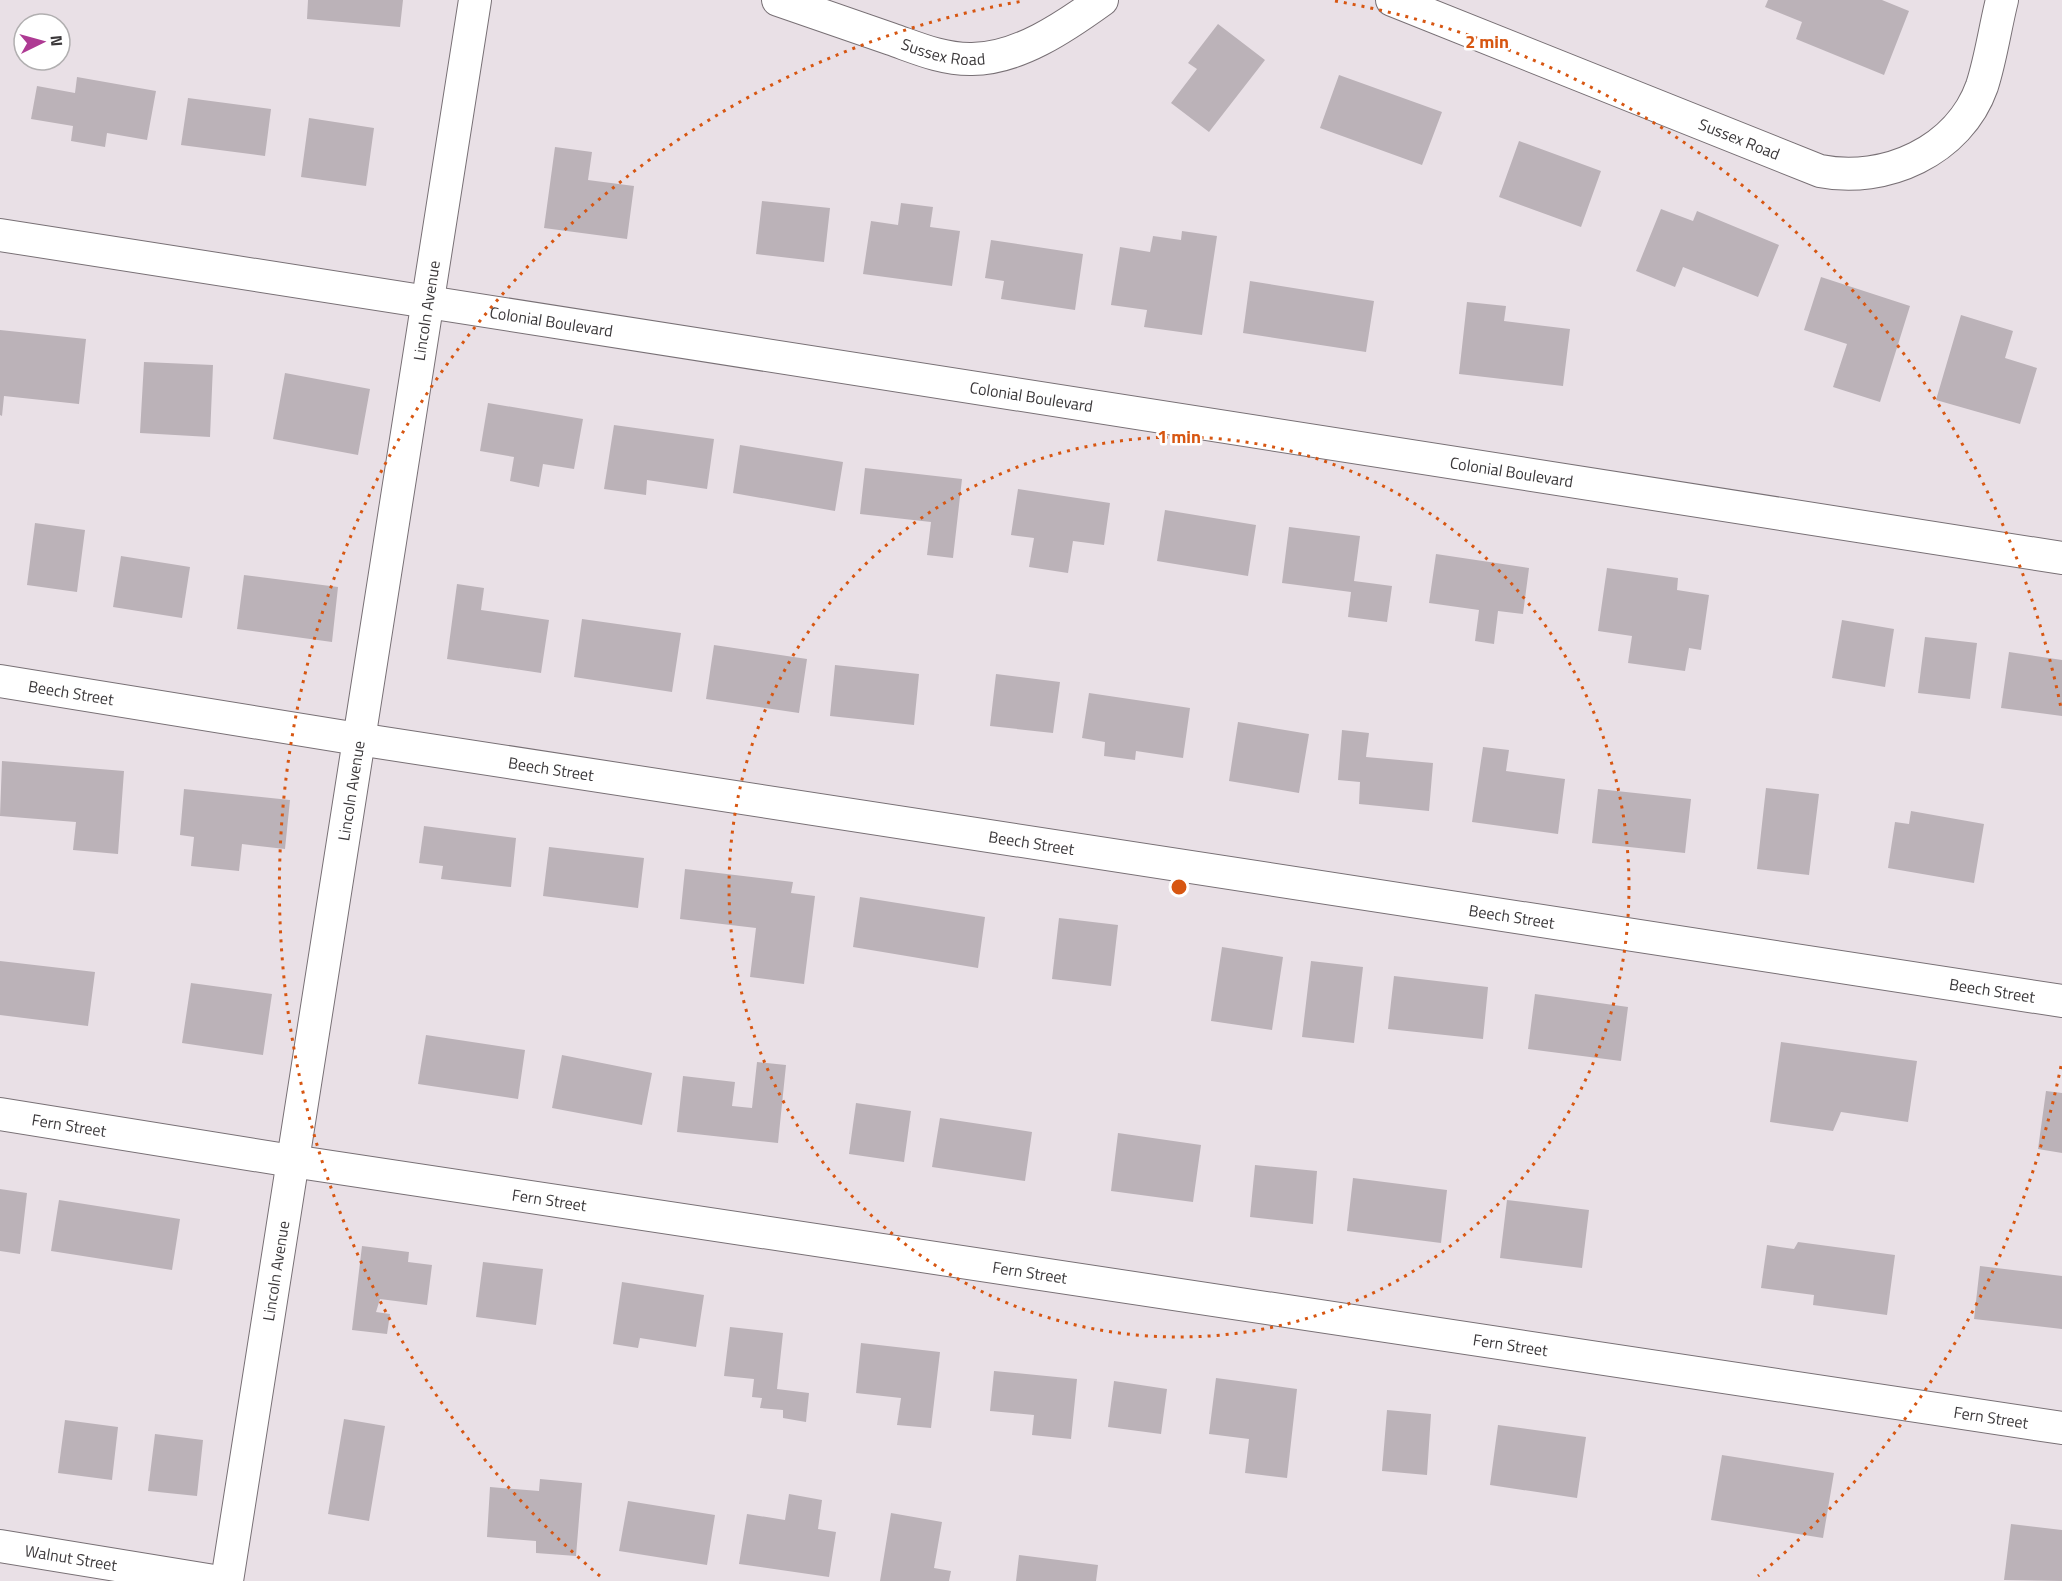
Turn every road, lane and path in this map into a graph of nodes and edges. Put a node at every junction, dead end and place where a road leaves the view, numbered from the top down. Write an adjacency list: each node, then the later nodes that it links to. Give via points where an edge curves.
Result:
1 (475, 0): 7 (street, Lincoln Avenue)
2 (778, 0): 3 (street, Sussex Road, via 931,55 971,60 1011,52 1059,31)
3 (1102, 0)
4 (1392, 0): 5 (street, Sussex Road, via 1820,171 1868,174 1905,164 1939,145 1963,119 1981,87)
5 (2002, 0)
6 (0, 235): 7 (street, Colonial Boulevard)
7 (427, 302): 8 (street, Colonial Boulevard); 10 (street, Lincoln Avenue)
8 (2062, 558)
9 (0, 681): 10 (street, Beech Street)
10 (358, 740): 11 (street, Beech Street); 13 (street, Lincoln Avenue)
11 (2062, 1001)
12 (0, 1114): 13 (street, Fern Street)
13 (292, 1161): 14 (street, Fern Street); 17 (street, Lincoln Avenue)
14 (2062, 1428)
15 (0, 1546): 16 (street, Walnut Street)
16 (214, 1581)
17 (227, 1581)

